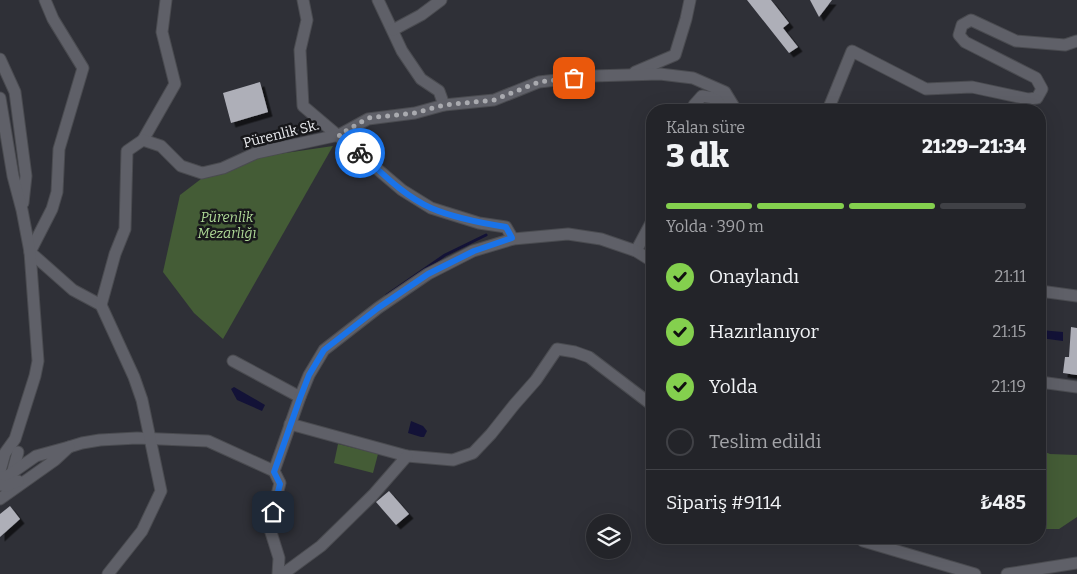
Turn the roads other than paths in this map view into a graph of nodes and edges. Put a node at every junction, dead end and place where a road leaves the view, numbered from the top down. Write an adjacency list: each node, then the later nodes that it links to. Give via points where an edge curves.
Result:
1 (45, 0): 23 (street, via 83,68 58,149 57,192)
2 (166, 0): 18 (street, via 162,32 175,84)
3 (302, 0): 17 (street, via 308,20 300,50 303,106)
4 (378, 0): 7 (street)
5 (441, 0): 7 (street)
6 (690, 0): 10 (street, via 675,55)
7 (393, 30): 16 (street, via 402,51 421,79 439,91)
8 (1077, 41): 15 (street, via 1064,45 1016,41 971,20 962,25 959,35 965,42 1036,78 1042,88 1037,98 972,87 926,89 852,51)
9 (0, 59): 19 (street, via 15,92 26,176)
10 (629, 75): 14 (street, Pürenlik Sk., via 693,78 724,92); 16 (street, Pürenlik Sk., via 539,82 494,100)
11 (0, 98): 19 (street)
12 (695, 104): 13 (street, via 702,96 721,99)
13 (726, 104)
14 (732, 104)
15 (830, 104)
16 (444, 105): 17 (street, Pürenlik Sk., via 415,113 368,118)
17 (339, 135): 18 (street, Pürenlik Sk., via 256,153 223,168 202,173 181,166 161,146); 21 (street, via 402,190 431,208 479,223 506,227)
18 (143, 140): 27 (street, via 127,151 125,229)
19 (22, 210): 23 (street)
20 (646, 232): 22 (street)
21 (512, 238): 22 (street, via 568,234 601,238); 31 (street, via 474,251 428,274 378,308 324,350)
22 (636, 251): 24 (street)
23 (30, 252): 27 (street, via 72,290); 35 (street, via 38,360)
24 (646, 257)
25 (1046, 292): 26 (street)
26 (1077, 296)
27 (101, 305): 34 (street, via 134,377)
28 (233, 362): 31 (street)
29 (1046, 383): 30 (street)
30 (1077, 387)
31 (300, 398): 33 (street)
32 (646, 400): 38 (street, via 588,357 557,349 536,380 472,453 453,460)
33 (290, 424): 38 (street); 43 (street)
34 (149, 438): 36 (street, via 100,440); 43 (street, via 208,441); 48 (street, via 161,491 142,531)
35 (15, 439): 37 (street); 40 (street, via 5,453)
36 (69, 447): 39 (street); 42 (street)
37 (18, 452): 39 (street); 41 (street)
38 (407, 456): 50 (street, via 321,546)
39 (27, 461): 41 (street)
40 (0, 471)
41 (13, 471): 44 (street)
42 (37, 472): 44 (street); 45 (street)
43 (274, 472): 49 (street, via 280,484 269,526 279,558)
44 (2, 483): 45 (street)
45 (0, 498)
46 (872, 544): 51 (street)
47 (1077, 563): 52 (street)
48 (108, 574)
49 (278, 574)
50 (282, 574)
51 (975, 574)
52 (1007, 574)

